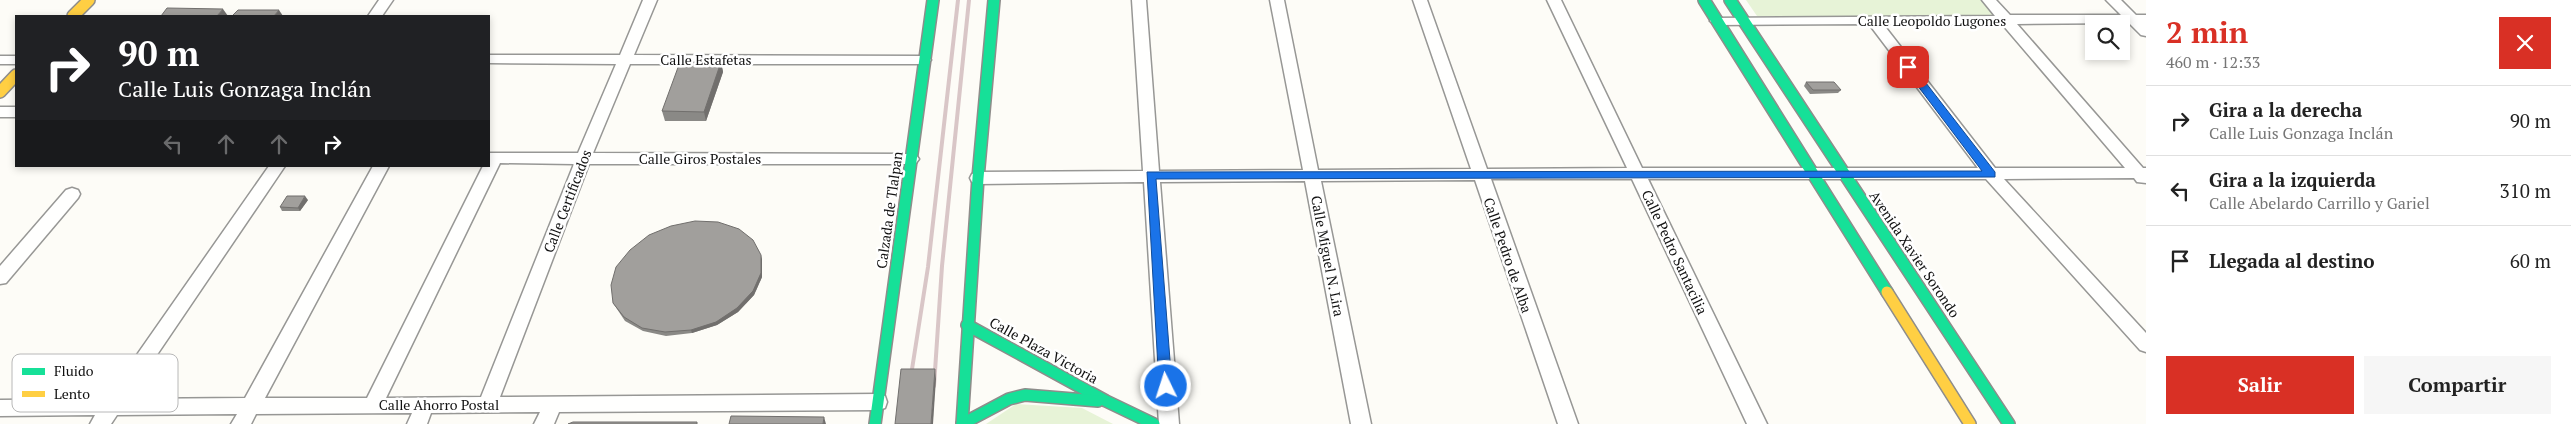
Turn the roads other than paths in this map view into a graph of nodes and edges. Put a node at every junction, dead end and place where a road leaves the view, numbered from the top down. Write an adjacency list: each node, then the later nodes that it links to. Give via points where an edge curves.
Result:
1 (89, 0): 14 (main road)
2 (386, 0): 15 (street)
3 (650, 0): 23 (street, Calle Certificados)
4 (933, 0): 26 (main road, Calzada de Tlalpan)
5 (994, 0): 45 (main road)
6 (1139, 0): 40 (street)
7 (1277, 0): 43 (street, Calle Miguel N. Lira)
8 (1420, 0): 37 (street, Calle Pedro de Alba)
9 (1554, 0): 38 (street, Calle Pedro Santacilia)
10 (1704, 0): 18 (main road)
11 (1730, 0): 19 (main road, Avenida Xavier Sorondo)
12 (1989, 0): 17 (street)
13 (2113, 0): 16 (street)
14 (74, 15)
15 (376, 15)
16 (2139, 19): 17 (street, Calle Leopoldo Lugones); 21 (street)
17 (2006, 20): 20 (street, Calle Leopoldo Lugones); 44 (street)
18 (1717, 21): 19 (street, Calle Leopoldo Lugones); 41 (main road)
19 (1743, 21): 20 (street, Calle Leopoldo Lugones); 42 (main road, Avenida Xavier Sorondo)
20 (1873, 21): 39 (street)
21 (2146, 32)
22 (490, 59): 23 (street, Calle Estafetas)
23 (625, 59): 26 (street, Calle Estafetas); 31 (street, Calle Certificados)
24 (0, 60): 25 (street)
25 (15, 60)
26 (924, 60): 33 (main road, Calzada de Tlalpan)
27 (15, 76): 28 (main road)
28 (0, 92)
29 (0, 112): 30 (street)
30 (15, 112)
31 (584, 157): 32 (street, Calle Giros Postales); 33 (street, Calle Giros Postales); 56 (street, Calle Certificados)
32 (492, 158)
33 (911, 159): 52 (main road, Calzada de Tlalpan)
34 (276, 167): 50 (street)
35 (380, 167): 58 (street)
36 (488, 167): 54 (street)
37 (1480, 174): 38 (street); 43 (street); 69 (street, Calle Pedro de Alba)
38 (1638, 174): 41 (street); 70 (street, Calle Pedro Santacilia)
39 (1991, 174): 42 (street); 44 (street); 49 (street)
40 (1151, 175): 43 (street); 45 (street); 67 (street)
41 (1813, 175): 42 (street); 71 (main road)
42 (1844, 175): 72 (main road, Avenida Xavier Sorondo)
43 (1312, 176): 68 (street, Calle Miguel N. Lira)
44 (2144, 176)
45 (978, 178): 48 (main road)
46 (72, 194): 47 (street)
47 (0, 278)
48 (967, 325): 51 (main road, Calle Plaza Victoria); 65 (main road)
49 (2146, 345)
50 (149, 354)
51 (1106, 401): 65 (main road, Calle Plaza Victoria, via 1025,395 1009,399); 66 (main road, Calle Plaza Victoria)
52 (878, 402): 53 (street, Calle Ahorro Postal); 64 (main road, Calzada de Tlalpan)
53 (553, 403): 56 (street, Calle Ahorro Postal); 63 (street)
54 (373, 404): 55 (street, Calle Ahorro Postal); 58 (street, Calle Ahorro Postal)
55 (426, 404): 56 (street, Calle Ahorro Postal); 62 (street)
56 (488, 404)
57 (178, 407): 58 (street, Calle Ahorro Postal)
58 (251, 407): 61 (street)
59 (109, 412): 60 (street)
60 (100, 424)
61 (241, 424)
62 (417, 424)
63 (544, 424)
64 (875, 424)
65 (962, 424)
66 (1154, 424)
67 (1169, 424)
68 (1361, 424)
69 (1568, 424)
70 (1757, 424)
71 (1970, 424)
72 (2009, 424)

